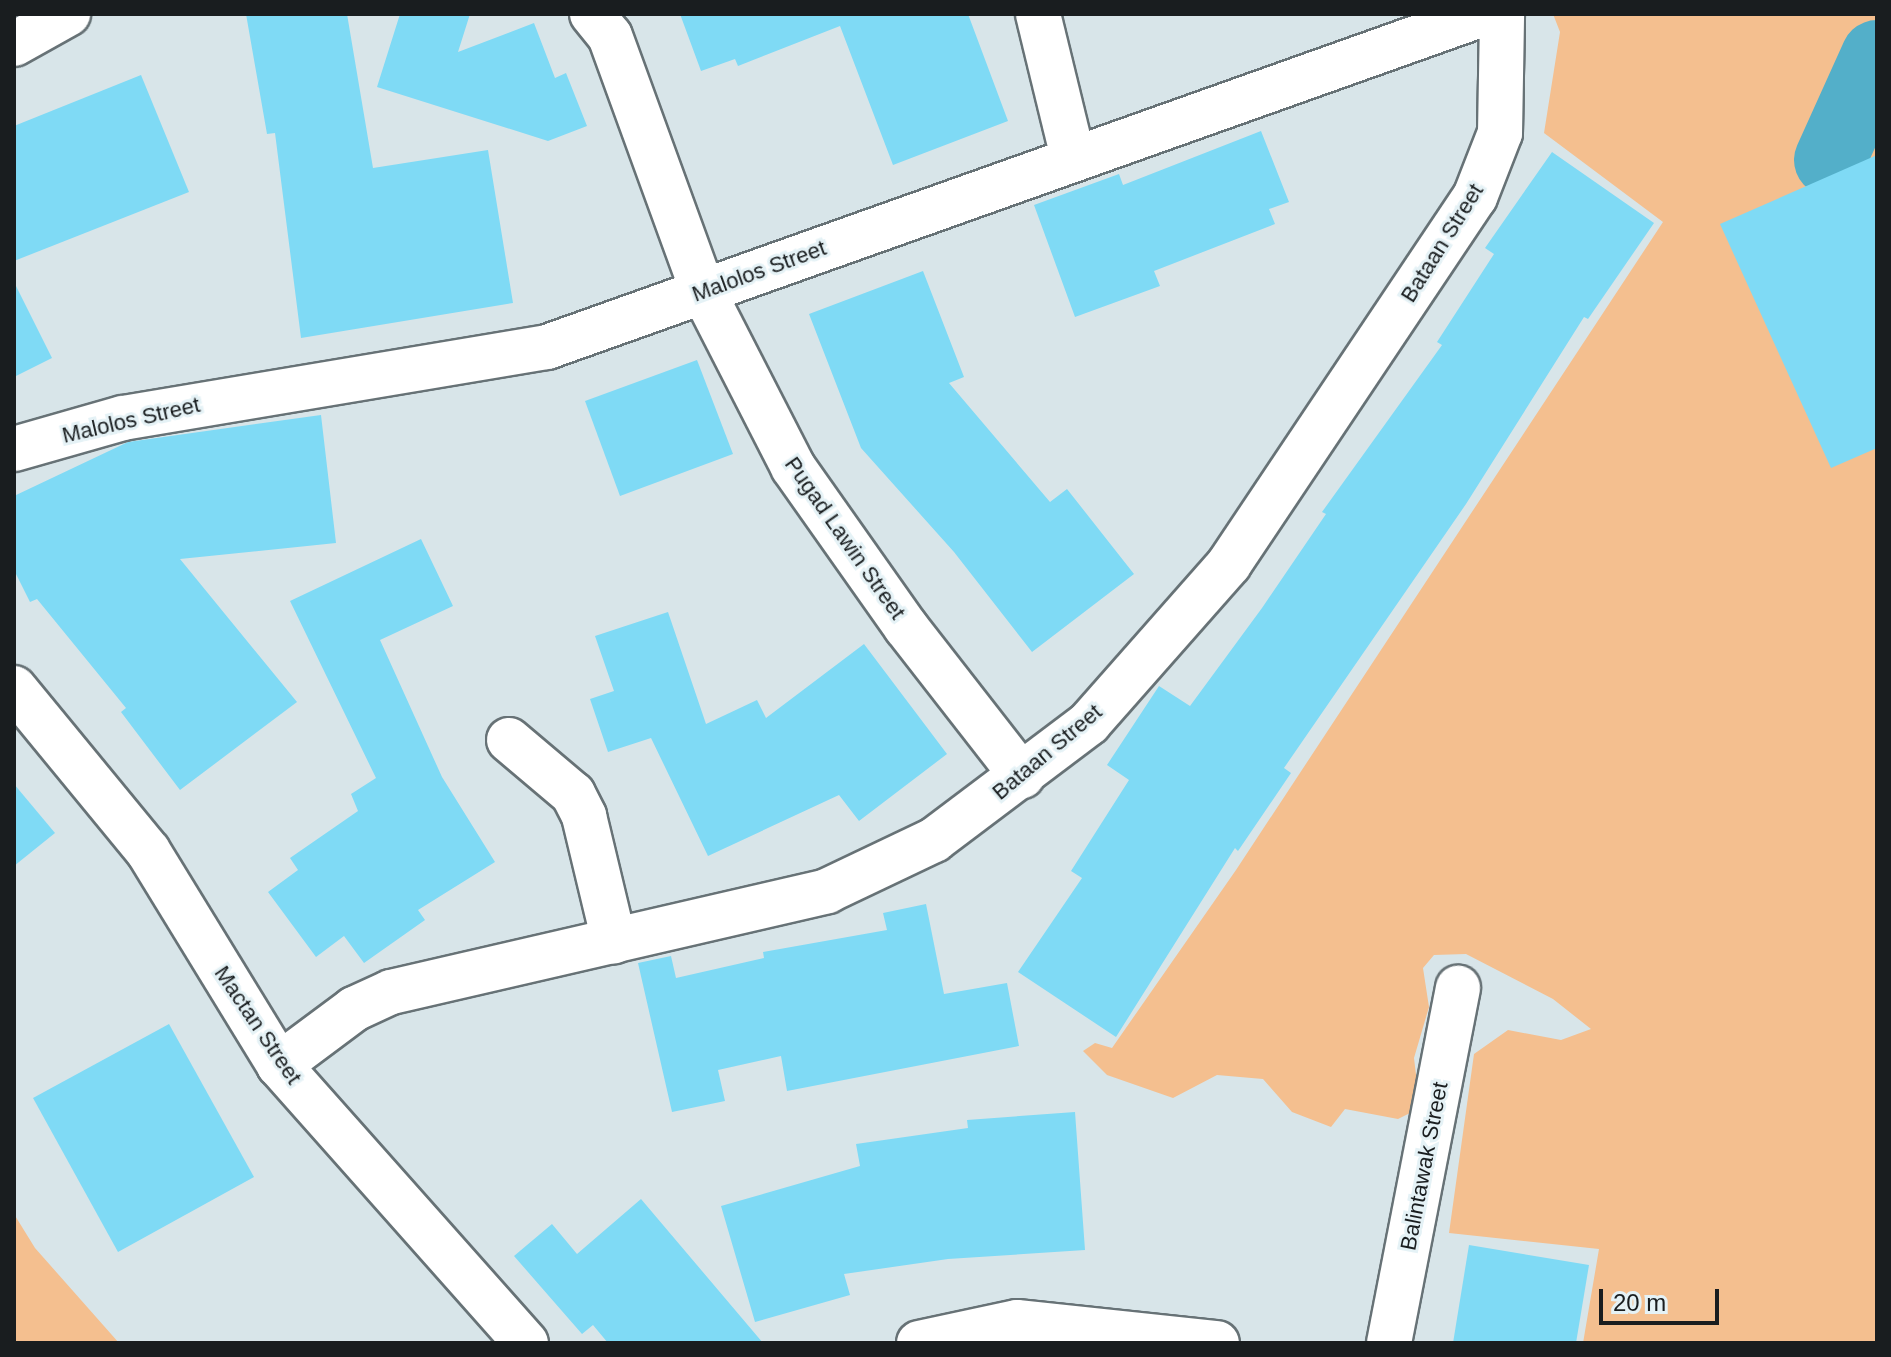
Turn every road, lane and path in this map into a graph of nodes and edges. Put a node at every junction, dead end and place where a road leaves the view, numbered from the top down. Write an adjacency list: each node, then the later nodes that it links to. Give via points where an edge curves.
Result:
1 (68, 14): 6 (street)
2 (592, 14): 8 (street, Pugad Lawin Street, via 610,36)
3 (1038, 14): 7 (street)
4 (1483, 14): 7 (street, Malolos Street)
5 (1502, 14): 12 (street, Bataan Street, via 1500,133 1475,197 1229,564 1089,723)
6 (14, 44)
7 (1073, 158): 8 (street, Malolos Street)
8 (703, 291): 9 (street, Malolos Street, via 547,347 123,418); 12 (street, Pugad Lawin Street, via 793,467 906,627)
9 (14, 449)
10 (14, 688): 15 (street, Mactan Street, via 148,851)
11 (509, 740): 13 (street, via 573,794 584,816)
12 (1022, 776): 13 (street, Bataan Street, via 934,840 827,891)
13 (614, 941): 15 (street, Bataan Street, via 391,992 354,1009)
14 (1458, 988): 19 (street, Balintawak Street)
15 (279, 1065): 16 (street, Mactan Street)
16 (526, 1343)
17 (919, 1343): 18 (street, via 1017,1322)
18 (1217, 1343)
19 (1389, 1343)

